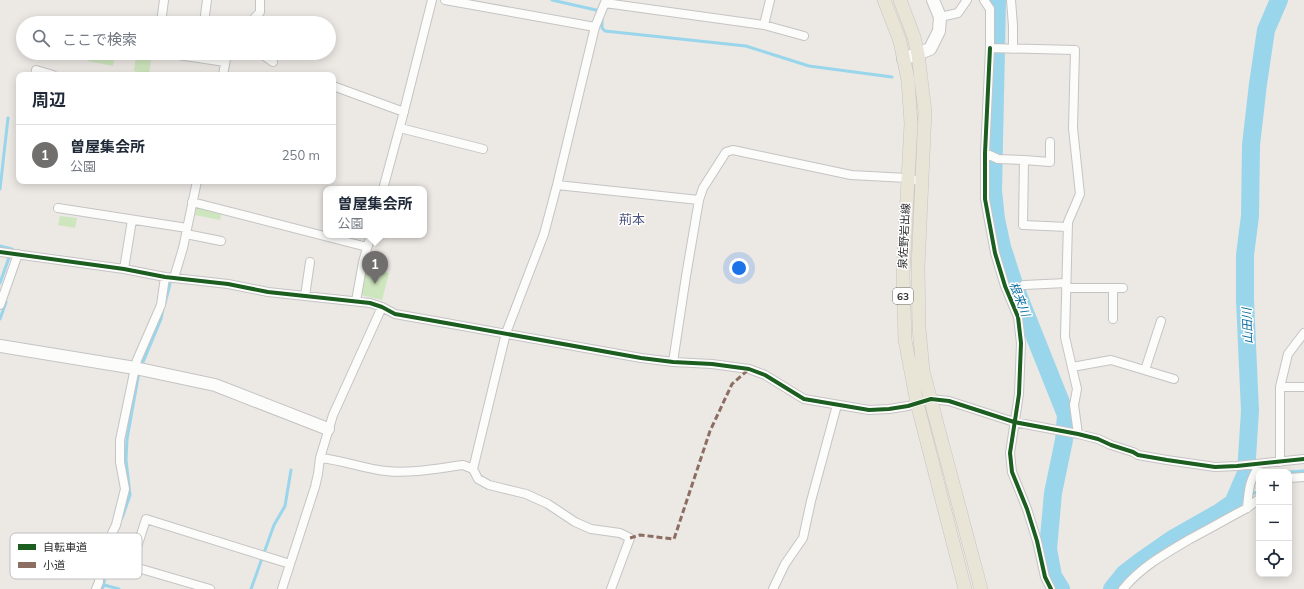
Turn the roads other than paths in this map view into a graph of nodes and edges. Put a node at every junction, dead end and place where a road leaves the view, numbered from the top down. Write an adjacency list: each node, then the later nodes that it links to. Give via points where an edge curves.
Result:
1 (164, 0): 14 (street)
2 (207, 0): 15 (street)
3 (260, 0): 16 (street, via 260,12)
4 (432, 0): 33 (street)
5 (445, 0): 19 (street)
6 (770, 0): 18 (street)
7 (884, 0): 24 (main road, 泉佐野岩出線 / 63, via 900,41)
8 (900, 0): 23 (main road, 泉佐野岩出線 / 63)
9 (933, 0): 17 (street)
10 (967, 0): 17 (street, via 958,13)
11 (984, 0): 21 (street, via 990,9)
12 (1011, 0): 22 (street)
13 (603, 8): 18 (street); 19 (street)
14 (162, 16)
15 (205, 16)
16 (256, 16)
17 (940, 18): 23 (street, via 939,31 930,50)
18 (764, 25): 20 (street)
19 (595, 27): 42 (street)
20 (804, 36)
21 (990, 48): 22 (street); 37 (street)
22 (1013, 48): 48 (street, via 1075,50 1073,128 1080,194)
23 (918, 54): 24 (street); 40 (main road, 泉佐野岩出線 / 63, via 925,112)
24 (903, 58): 39 (main road, 泉佐野岩出線 / 63, via 908,80 911,123)
25 (217, 60): 27 (street)
26 (270, 60): 28 (street)
27 (225, 62): 31 (street)
28 (273, 62)
29 (36, 70): 30 (street)
30 (43, 72)
31 (223, 72)
32 (336, 87): 33 (street)
33 (404, 112): 34 (street)
34 (400, 128): 36 (street); 43 (street)
35 (1050, 142): 38 (street, via 1050,162)
36 (483, 149)
37 (985, 153): 38 (street, via 998,159); 85 (street, via 985,199 995,253 1018,317 1019,394)
38 (1024, 160): 48 (street, via 1023,225)
39 (907, 178): 40 (street); 44 (street, via 851,175 733,150 726,152); 83 (main road, 泉佐野岩出線 / 63, via 903,275 905,340)
40 (922, 182): 82 (main road, 泉佐野岩出線 / 63, via 918,267 919,328 923,371)
41 (196, 184): 45 (street)
42 (558, 185): 44 (street); 72 (street, via 544,234)
43 (384, 186)
44 (699, 200): 75 (street)
45 (192, 202): 49 (street); 50 (street)
46 (58, 208): 47 (street)
47 (132, 220): 49 (street); 58 (street)
48 (1068, 227): 62 (street)
49 (186, 231): 53 (street); 60 (street)
50 (323, 235)
51 (333, 238): 54 (street)
52 (370, 238): 54 (street)
53 (221, 241)
54 (368, 247): 66 (street)
55 (0, 252): 56 (street)
56 (18, 254): 58 (street); 67 (street)
57 (310, 262): 65 (street)
58 (124, 269): 59 (street)
59 (165, 277): 60 (street); 77 (street, via 160,305)
60 (174, 278): 65 (street)
61 (1024, 285): 62 (street)
62 (1066, 286): 63 (street); 76 (street, via 1065,337)
63 (1113, 288): 64 (street); 69 (street)
64 (1123, 288)
65 (305, 296): 66 (street)
66 (356, 301): 68 (street)
67 (0, 305)
68 (382, 307): 72 (street, via 395,314); 86 (street)
69 (1113, 319)
70 (1161, 321): 78 (street)
71 (1304, 333): 73 (street)
72 (506, 334): 75 (street); 92 (street)
73 (1301, 340): 80 (street, via 1288,354)
74 (0, 346): 77 (street)
75 (673, 362): 84 (street, via 712,364 749,370 765,375 804,399)
76 (1072, 366): 78 (street, via 1112,360); 87 (street, via 1077,389 1074,405)
77 (135, 368): 86 (street, via 216,385); 97 (street, via 120,440 120,462 125,489)
78 (1146, 370): 79 (street)
79 (1174, 379)
80 (1280, 387): 81 (street); 90 (street)
81 (1304, 387)
82 (931, 399): 83 (street); 85 (street, via 949,401); 108 (main road, 泉佐野岩出線 / 63)
83 (917, 403): 84 (street, via 869,410); 107 (main road, 泉佐野岩出線 / 63)
84 (837, 405): 106 (street, via 803,538 785,564)
85 (1014, 422): 87 (street); 109 (street, via 1010,453 1012,472 1027,509 1045,577)
86 (328, 429): 88 (street)
87 (1075, 433): 91 (street, via 1138,455 1215,467)
88 (320, 458): 92 (street, via 398,472 463,465); 99 (street, via 315,486)
89 (1304, 459): 90 (street)
90 (1280, 462): 91 (street)
91 (1257, 464): 96 (street, via 1251,479)
92 (473, 469): 105 (street, via 478,479 489,485 526,494 591,529 620,533 630,538)
93 (1304, 477): 94 (street)
94 (1292, 478)
95 (1256, 501): 96 (street)
96 (1247, 508): 110 (street, via 1169,551 1131,579)
97 (112, 533)
98 (142, 533): 99 (street, via 146,519)
99 (290, 564): 104 (street)
100 (142, 569): 103 (street)
101 (100, 579): 102 (street)
102 (96, 589)
103 (210, 589)
104 (282, 589)
105 (611, 589)
106 (773, 589)
107 (965, 589)
108 (981, 589)
109 (1051, 589)
110 (1123, 589)

